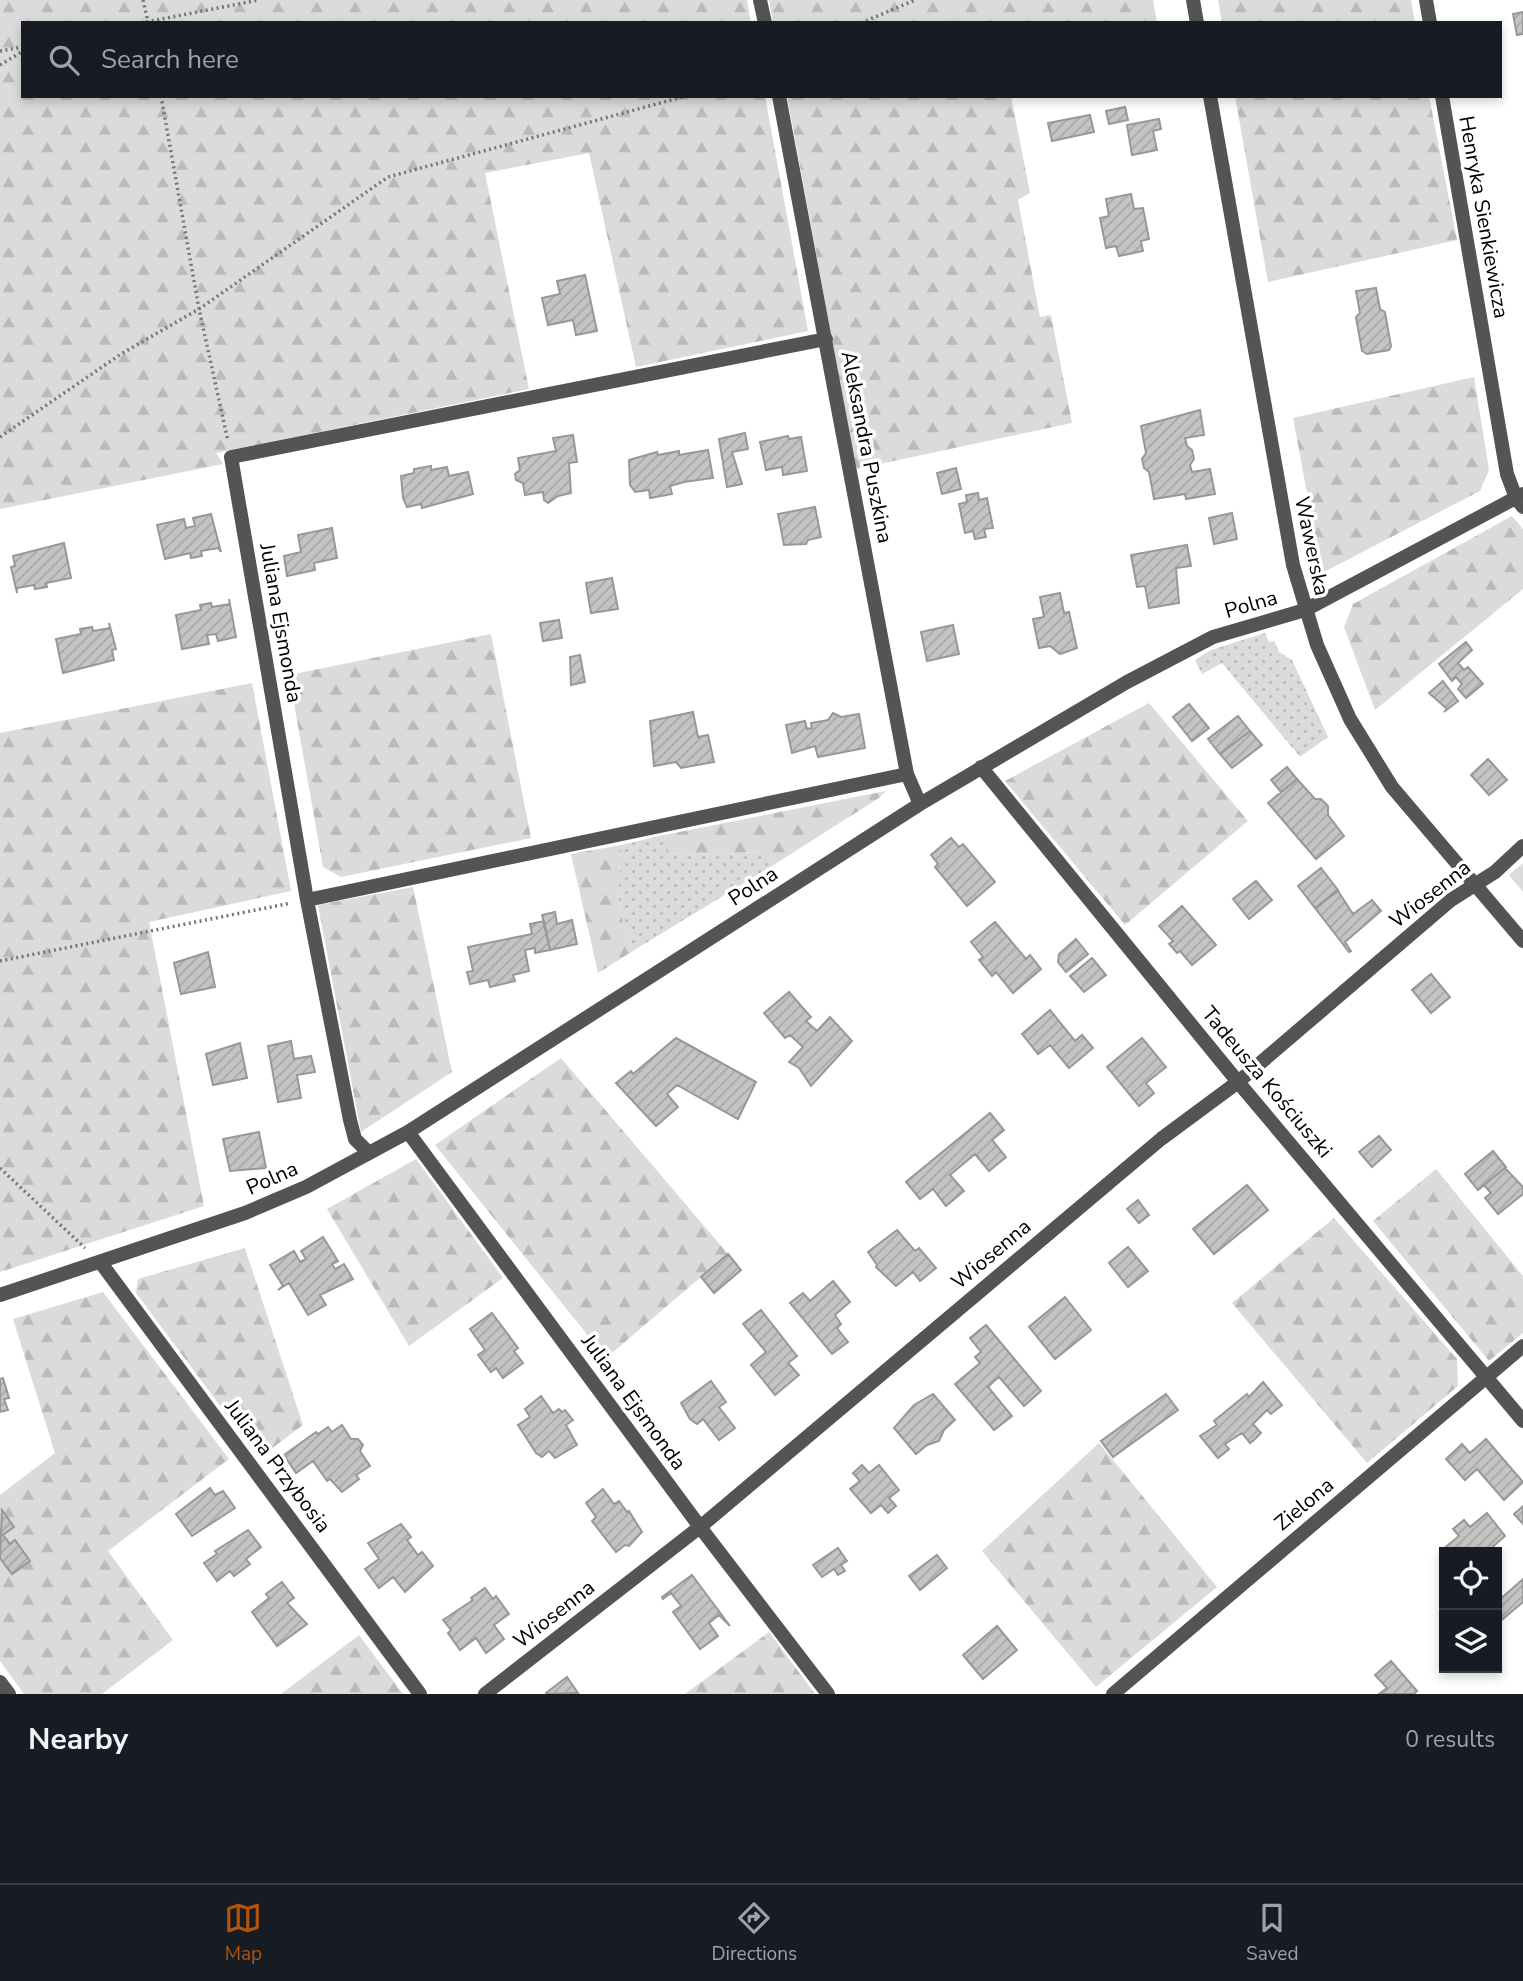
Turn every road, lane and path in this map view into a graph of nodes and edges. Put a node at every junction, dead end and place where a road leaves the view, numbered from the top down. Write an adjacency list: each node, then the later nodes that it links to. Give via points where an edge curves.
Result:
1 (143, 0): 7 (path)
2 (259, 0): 8 (path)
3 (760, 0): 9 (street)
4 (915, 0): 10 (path)
5 (1193, 0): 11 (street)
6 (1426, 0): 12 (street)
7 (148, 21)
8 (153, 21)
9 (765, 21)
10 (866, 21)
11 (1197, 21)
12 (1430, 21)
13 (21, 49): 15 (path)
14 (21, 50): 16 (path)
15 (0, 51)
16 (0, 65)
17 (161, 98): 22 (path)
18 (678, 98): 22 (path, via 388,177)
19 (779, 98): 23 (street, Aleksandra Puszkina)
20 (1210, 98): 27 (street, Wawerska, via 1293,565)
21 (1442, 98): 26 (street, Henryka Sienkiewicza, via 1507,474)
22 (199, 309): 24 (path, via 121,354); 25 (path)
23 (826, 339): 25 (street); 29 (street, Aleksandra Puszkina)
24 (0, 437)
25 (231, 457): 33 (street, Juliana Ejsmonda)
26 (1521, 500): 27 (street, Polna)
27 (1305, 610): 28 (street, Polna, via 1213,637); 32 (street, Wawerska, via 1350,719 1392,787)
28 (981, 767): 30 (street, Polna); 36 (street, Tadeusza Kościuszki)
29 (907, 774): 30 (street, Aleksandra Puszkina); 33 (street)
30 (920, 804): 37 (street, Polna)
31 (1523, 846): 32 (street, Wiosenna)
32 (1475, 883): 34 (street, Wawerska); 36 (street, Wiosenna)
33 (307, 900): 35 (path); 38 (street, Juliana Ejsmonda, via 350,1120 355,1139)
34 (1523, 940)
35 (0, 961)
36 (1238, 1082): 43 (street, Tadeusza Kościuszki); 45 (street, Wiosenna, via 1161,1139)
37 (408, 1132): 38 (street, Polna); 45 (street, Juliana Ejsmonda)
38 (368, 1152): 40 (street, Polna, via 270,1202)
39 (0, 1168): 40 (path)
40 (101, 1263): 41 (street, Polna); 48 (street, Juliana Przybosia)
41 (0, 1295)
42 (1523, 1346): 43 (street, Zielona)
43 (1486, 1377): 44 (street, Tadeusza Kościuszki); 51 (street, Zielona)
44 (1523, 1421)
45 (700, 1527): 49 (street, Wiosenna); 50 (street, Juliana Ejsmonda)
46 (0, 1682): 47 (street)
47 (9, 1694)
48 (420, 1694)
49 (485, 1694)
50 (828, 1694)
51 (1114, 1694)

